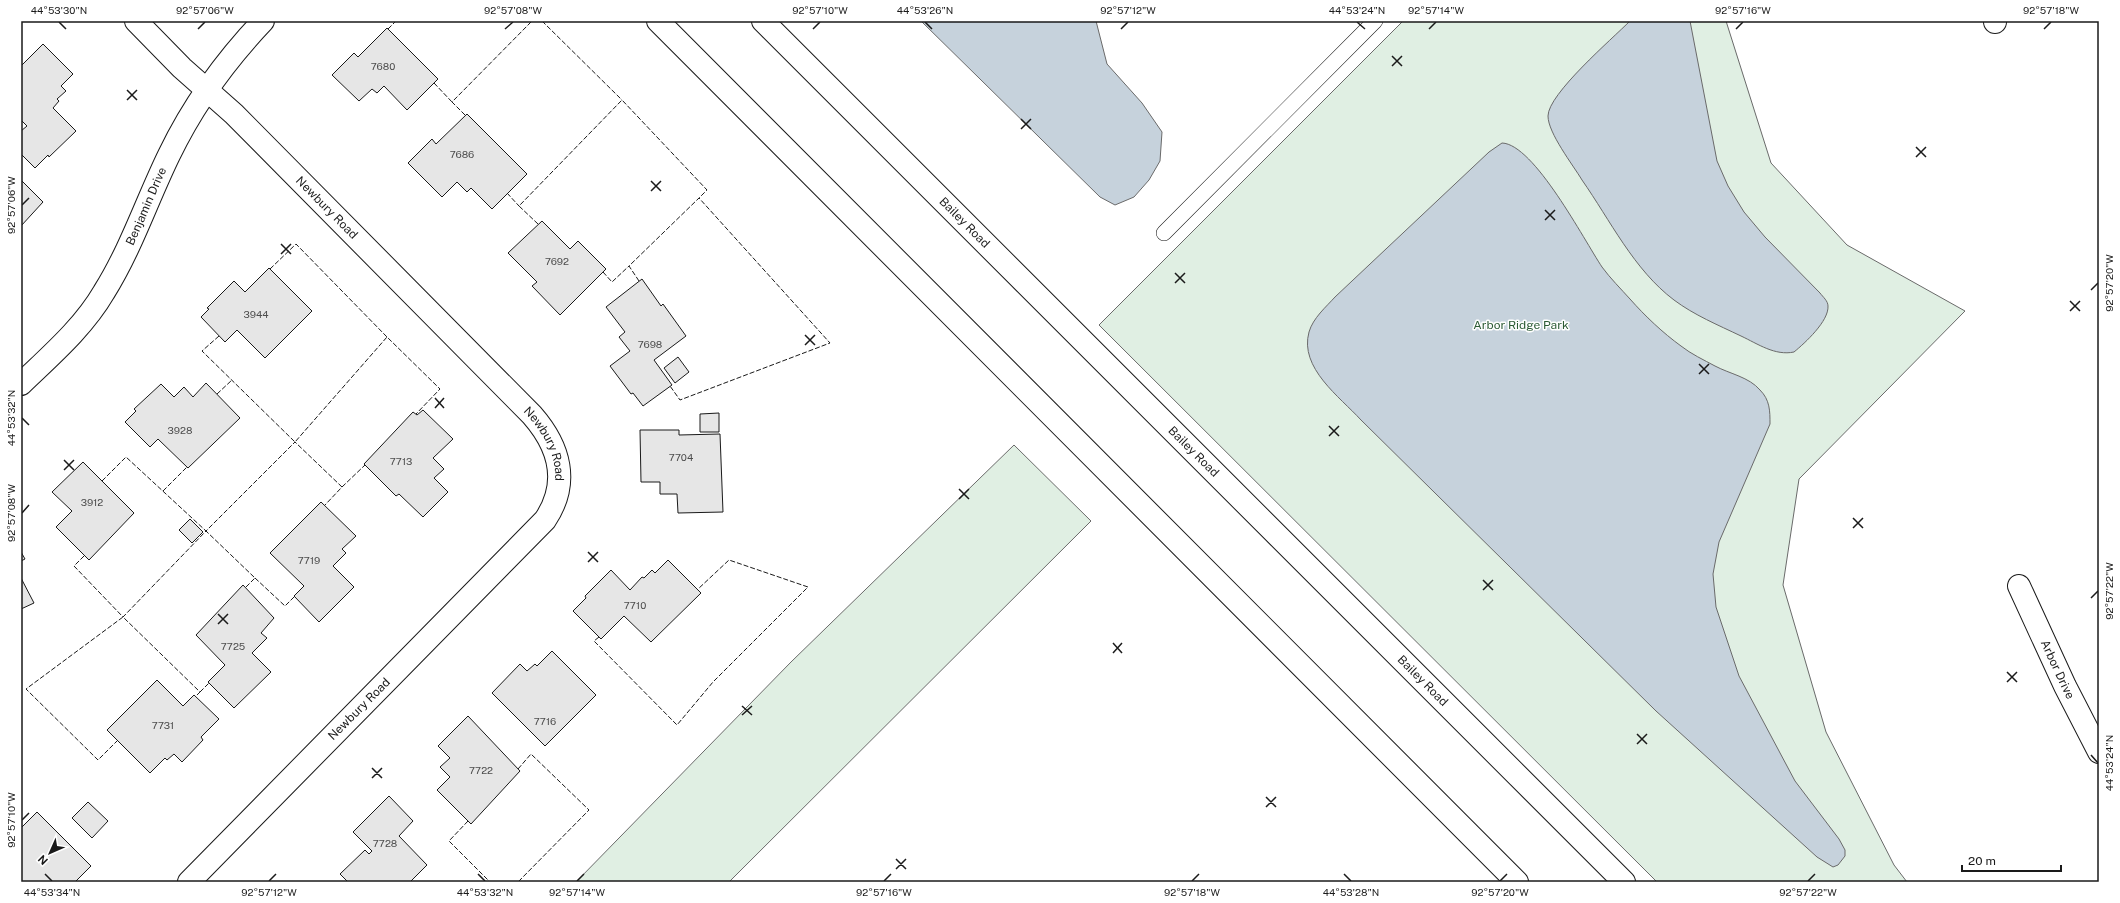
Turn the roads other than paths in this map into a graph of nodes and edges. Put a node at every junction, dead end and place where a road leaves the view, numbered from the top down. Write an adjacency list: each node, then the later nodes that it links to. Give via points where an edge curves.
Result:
1 (136, 21): 6 (main road, Newbury Road)
2 (263, 21): 6 (main road, Benjamin Drive, via 234,52)
3 (658, 21): 12 (main road)
4 (763, 21): 13 (main road, Bailey Road)
5 (1375, 21): 7 (lane)
6 (206, 90): 8 (main road, Benjamin Drive, via 177,138 104,293 76,330); 11 (main road, Newbury Road, via 234,114 532,415 554,446 558,477 556,496 544,520)
7 (1164, 233)
8 (21, 384)
9 (2019, 586): 10 (main road, Arbor Drive)
10 (2099, 752)
11 (189, 882)
12 (1517, 882)
13 (1624, 882)

